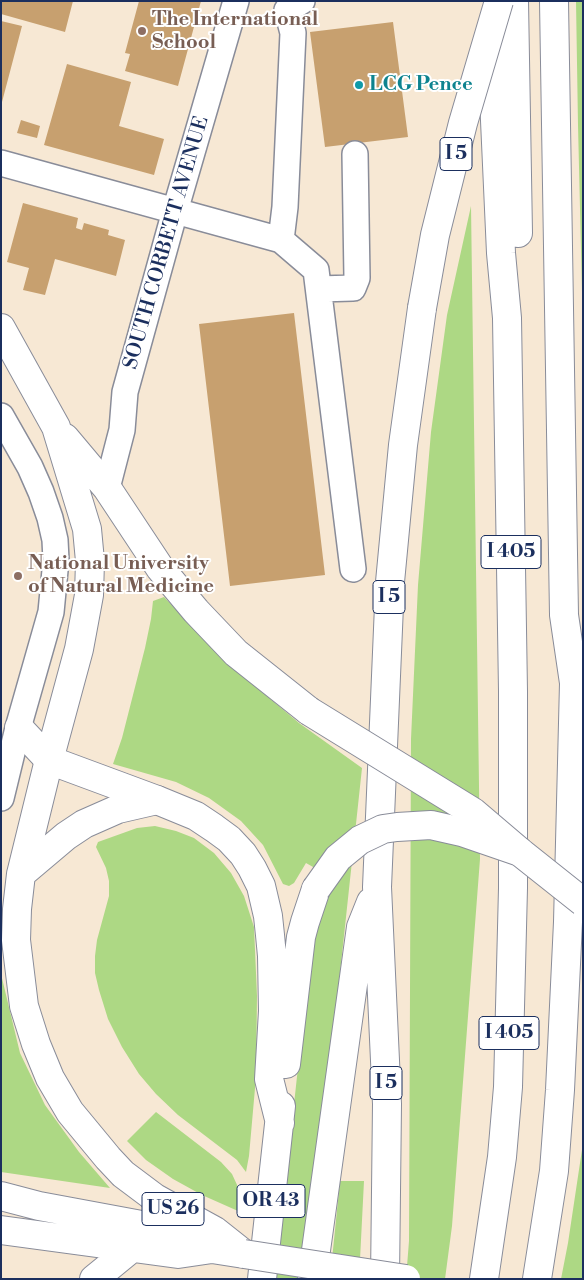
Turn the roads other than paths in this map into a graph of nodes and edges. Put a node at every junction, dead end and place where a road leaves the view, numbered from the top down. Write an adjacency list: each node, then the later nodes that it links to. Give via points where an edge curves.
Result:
1 (236, 1): 9 (street, SOUTH CORBETT AVENUE)
2 (302, 1): 10 (street, via 287,10 292,33)
3 (490, 1): 12 (main road, I 405, via 501,253)
4 (500, 1): 27 (main road, I 5, bridge, via 461,132 435,235 422,308 403,445 390,582)
5 (514, 1): 12 (main road, via 519,249)
6 (554, 1): 19 (main road, via 564,615)
7 (355, 154): 11 (street, via 357,278 353,288)
8 (1, 164): 9 (street)
9 (174, 211): 10 (street); 16 (street, SOUTH CORBETT AVENUE, via 125,392 122,430)
10 (281, 240): 11 (street, via 316,270)
11 (319, 288): 17 (street)
12 (507, 318): 40 (main road, I 405, via 513,691 509,1067 502,1158)
13 (1, 328): 15 (main road)
14 (1, 416): 20 (street, via 30,467 50,518 56,574 51,612)
15 (56, 427): 16 (main road); 21 (main road, via 87,529 90,578 79,649)
16 (107, 488): 25 (main road, bridge, via 160,568 236,653 309,711 473,812)
17 (353, 569)
18 (583, 648): 19 (main road, I 405)
19 (574, 683): 41 (main road, I 405, via 560,1090 554,1171)
20 (19, 728): 21 (main road); 22 (street)
21 (49, 760): 24 (main road); 26 (main road, US 26)
22 (5, 762): 23 (street)
23 (1, 798)
24 (157, 800): 26 (main road, via 118,809 84,824); 29 (main road, via 196,816 228,839 242,854 261,886 272,956 269,1079)
25 (520, 852): 28 (main road, bridge); 29 (main road, bridge, via 447,828 397,826 374,833 348,848 330,867 316,889 301,937)
26 (21, 874): 34 (main road, US 26, via 16,940 24,1006 50,1078 70,1112 123,1174 155,1198 215,1231)
27 (377, 887): 37 (main road, via 362,927); 38 (main road, I 5, via 387,1104)
28 (583, 902)
29 (280, 1123): 36 (main road, OR 43)
30 (1, 1196): 33 (main road, via 180,1232)
31 (1, 1230): 32 (main road, US 26)
32 (132, 1248): 33 (main road, US 26, via 178,1254); 35 (main road)
33 (212, 1249): 34 (main road, US 26)
34 (244, 1254): 39 (main road, US 26, bridge)
35 (94, 1279)
36 (262, 1279)
37 (312, 1279)
38 (385, 1279)
39 (406, 1279)
40 (484, 1279)
41 (537, 1279)

